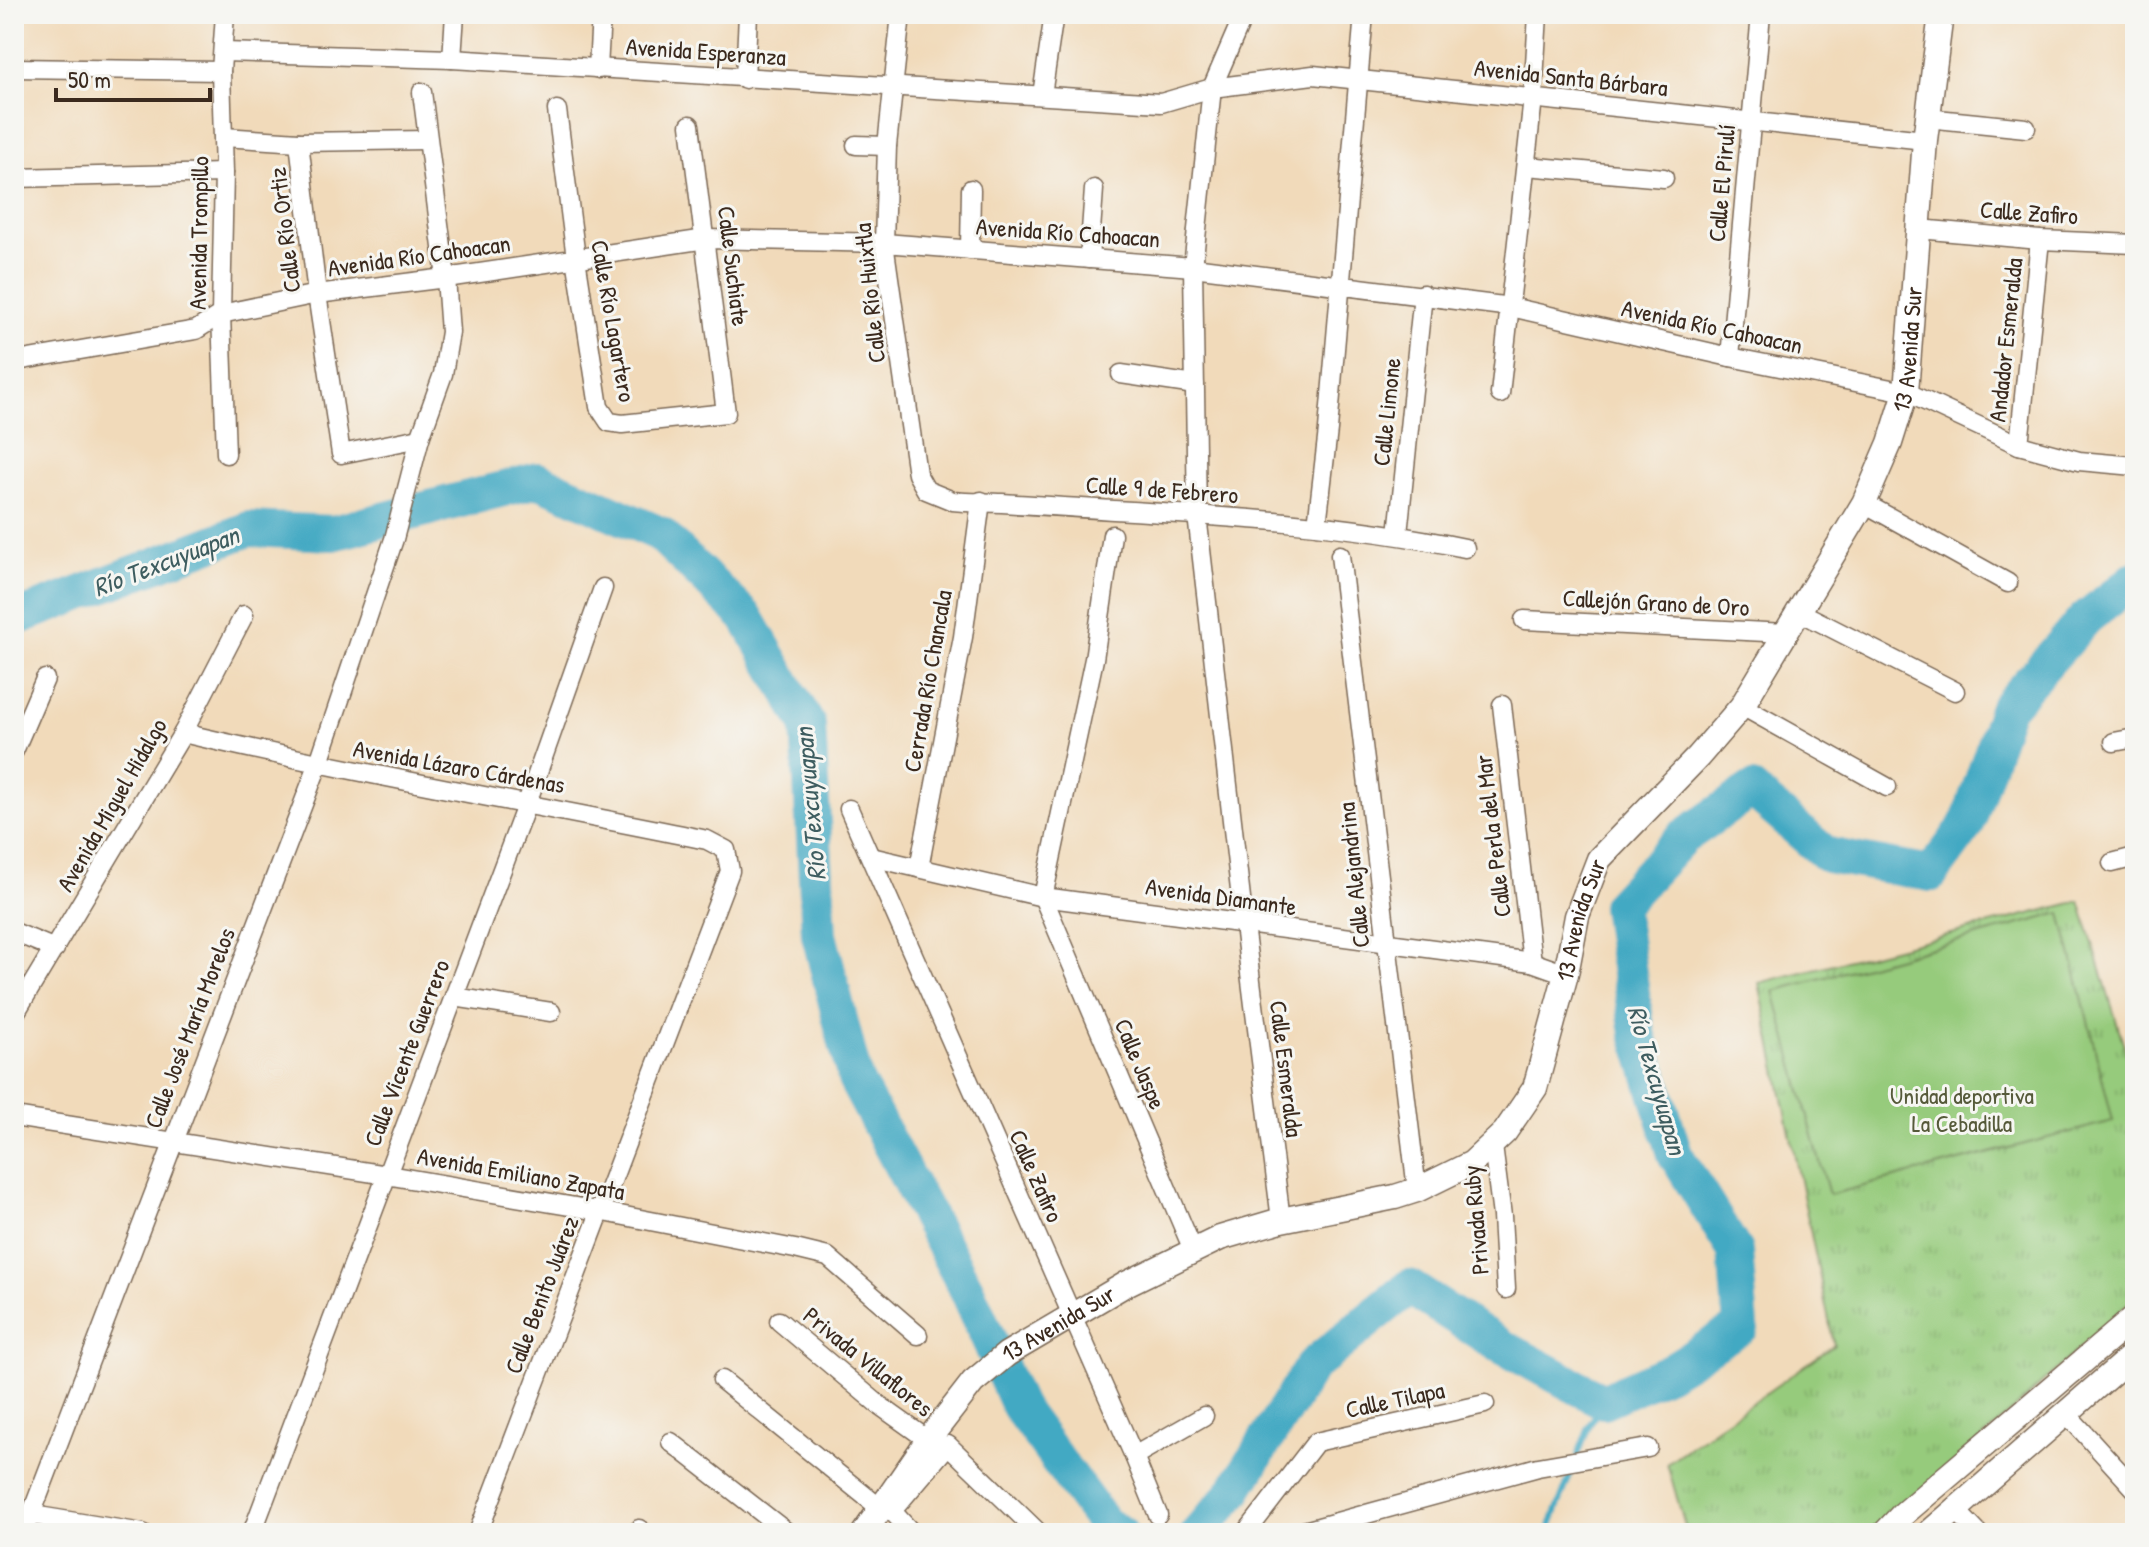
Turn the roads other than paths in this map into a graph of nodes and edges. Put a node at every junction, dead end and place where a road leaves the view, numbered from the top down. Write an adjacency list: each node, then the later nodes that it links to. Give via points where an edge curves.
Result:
1 (225, 14): 13 (street, Avenida Trompillo)
2 (455, 14): 12 (street)
3 (601, 14): 15 (street)
4 (748, 14): 16 (street)
5 (901, 14): 18 (street, Calle Río Huixtla)
6 (1054, 14): 21 (street)
7 (1244, 14): 19 (street, Calle Esmeralda)
8 (1364, 14): 17 (street)
9 (1538, 14): 22 (street)
10 (1761, 14): 24 (street, Calle El Pirulí)
11 (1941, 14): 27 (street, 13 Avenida Sur)
12 (452, 59): 13 (street, Avenida Esperanza); 15 (street, Avenida Esperanza)
13 (222, 61): 14 (street, Avenida Esperanza); 28 (street, Avenida Trompillo)
14 (14, 68)
15 (598, 69): 16 (street, Avenida Esperanza)
16 (745, 79): 18 (street, Avenida Esperanza)
17 (1360, 79): 19 (street, Avenida Santa Bárbara, via 1313,75); 22 (street, Avenida Santa Bárbara); 49 (street)
18 (894, 87): 21 (street, Avenida Esperanza); 32 (street, Calle Río Huixtla)
19 (1212, 88): 21 (street, Avenida Esperanza, via 1161,103); 47 (street, Calle Esmeralda)
20 (422, 92): 29 (street, Calle José María Morelos)
21 (1042, 95)
22 (1533, 98): 24 (street, Avenida Santa Bárbara); 33 (street)
23 (557, 110): 45 (street, Calle Río Lagartero)
24 (1752, 121): 27 (street, Avenida Santa Bárbara); 54 (street, Calle El Pirulí)
25 (690, 125): 40 (street, Calle Suchiate)
26 (2026, 128): 27 (street, Avenida Santa Bárbara)
27 (1926, 129): 39 (street, 13 Avenida Sur)
28 (224, 137): 30 (street); 34 (street, Avenida Trompillo)
29 (427, 140): 30 (street); 48 (street, Calle José María Morelos)
30 (299, 142): 50 (street, Calle Río Ortiz)
31 (856, 145): 32 (street)
32 (887, 146): 42 (street, Calle Río Huixtla)
33 (1526, 166): 36 (street); 52 (street)
34 (224, 173): 35 (street); 53 (street, Avenida Trompillo)
35 (14, 178)
36 (1664, 178)
37 (971, 189): 44 (street)
38 (1094, 189): 46 (street)
39 (1919, 229): 41 (street, Calle Zafiro); 58 (street, 13 Avenida Sur)
40 (706, 239): 42 (street, Avenida Río Cahoacan); 45 (street, Avenida Río Cahoacan); 60 (street, Calle Suchiate)
41 (2040, 240): 43 (street, Calle Zafiro); 62 (street, Andador Esmeralda)
42 (884, 243): 44 (street, Avenida Río Cahoacan); 65 (street, Calle Río Huixtla, via 917,474)
43 (2135, 244)
44 (970, 250): 46 (street, Avenida Río Cahoacan)
45 (576, 258): 48 (street, Avenida Río Cahoacan); 60 (street, Calle Río Lagartero, via 599,407 609,422)
46 (1089, 259): 47 (street, Avenida Río Cahoacan)
47 (1193, 267): 49 (street, Avenida Río Cahoacan); 57 (street, Calle Esmeralda)
48 (446, 278): 50 (street, Avenida Río Cahoacan); 61 (street, Calle José María Morelos, via 450,332 443,374)
49 (1341, 284): 51 (street, Avenida Río Cahoacan); 69 (street)
50 (317, 294): 53 (street, Avenida Río Cahoacan); 61 (street, Calle Río Ortiz, via 341,454)
51 (1423, 294): 52 (street, Avenida Río Cahoacan); 70 (street, Calle Limone)
52 (1511, 307): 54 (street, Avenida Río Cahoacan); 59 (street)
53 (221, 314): 55 (street, Avenida Río Cahoacan, via 196,330); 63 (street, Avenida Trompillo)
54 (1730, 357): 58 (street, Avenida Río Cahoacan)
55 (17, 361)
56 (1121, 374): 57 (street)
57 (1195, 385): 68 (street, Calle Esmeralda)
58 (1906, 392): 62 (street, Avenida Río Cahoacan); 67 (street, 13 Avenida Sur)
59 (1500, 394)
60 (726, 413)
61 (420, 438): 88 (street, Calle José María Morelos, via 394,539)
62 (2019, 445): 64 (street, Avenida Río Cahoacan, via 2079,461)
63 (226, 454)
64 (2135, 466)
65 (926, 490): 66 (street, Calle 9 de Febrero, via 953,501)
66 (981, 501): 68 (street, Calle 9 de Febrero); 96 (street, Cerrada Río Chancala, via 963,637)
67 (1864, 503): 74 (street); 76 (street, 13 Avenida Sur)
68 (1197, 515): 69 (street, Calle 9 de Febrero); 98 (street, Calle Esmeralda)
69 (1317, 525): 70 (street, Calle 9 de Febrero)
70 (1398, 534): 72 (street, Calle 9 de Febrero)
71 (1112, 535): 97 (street, via 1094,659)
72 (1465, 548)
73 (1340, 555): 100 (street, Calle Alejandrina)
74 (2008, 583)
75 (603, 588): 90 (street, Calle Vicente Guerrero)
76 (1798, 611): 79 (street, 13 Avenida Sur); 81 (street)
77 (244, 615): 84 (street, Avenida Miguel Hidalgo)
78 (1524, 620): 79 (street, Callejón Grano de Oro)
79 (1786, 633): 83 (street, 13 Avenida Sur)
80 (45, 679): 87 (street)
81 (1955, 691)
82 (1502, 705): 102 (street, Calle Perla del Mar)
83 (1742, 706): 89 (street); 103 (street, 13 Avenida Sur, via 1599,859 1577,916)
84 (183, 733): 88 (street, Avenida Lázaro Cárdenas); 101 (street, Avenida Miguel Hidalgo)
85 (2135, 738): 86 (street)
86 (2114, 742)
87 (14, 751)
88 (318, 765): 90 (street, Avenida Lázaro Cárdenas); 108 (street, Calle José María Morelos)
89 (1887, 787)
90 (527, 803): 92 (street, Avenida Lázaro Cárdenas, via 707,840); 104 (street, Calle Vicente Guerrero)
91 (849, 809): 93 (street, Calle Zafiro)
92 (726, 850): 112 (street, Calle Benito Juárez, via 730,871)
93 (871, 857): 96 (street, Avenida Diamante); 116 (street, Calle Zafiro)
94 (2135, 857): 95 (street)
95 (2112, 863)
96 (919, 868): 97 (street, Avenida Diamante)
97 (1043, 897): 98 (street, Avenida Diamante); 114 (street, Calle Jaspe)
98 (1244, 925): 100 (street, Avenida Diamante); 113 (street, Calle Esmeralda)
99 (14, 932): 101 (street)
100 (1386, 944): 102 (street, Avenida Diamante); 111 (street, Calle Alejandrina)
101 (55, 949): 106 (street, Avenida Miguel Hidalgo)
102 (1532, 962): 103 (street, Avenida Diamante)
103 (1566, 974): 109 (street, 13 Avenida Sur, via 1535,1088)
104 (454, 997): 105 (street); 110 (street, Calle Vicente Guerrero)
105 (551, 1012)
106 (14, 1015)
107 (14, 1117): 108 (street, Avenida Emiliano Zapata)
108 (173, 1141): 110 (street, Avenida Emiliano Zapata); 133 (street, Calle José María Morelos)
109 (1493, 1146): 111 (street, 13 Avenida Sur, via 1472,1163); 115 (street, Privada Ruby)
110 (387, 1175): 112 (street, Avenida Emiliano Zapata); 135 (street, Calle Vicente Guerrero)
111 (1417, 1190): 113 (street, 13 Avenida Sur)
112 (599, 1211): 119 (street, Avenida Emiliano Zapata, via 828,1257); 136 (street, Calle Benito Juárez)
113 (1281, 1220): 114 (street, 13 Avenida Sur)
114 (1193, 1250): 116 (street, 13 Avenida Sur)
115 (1506, 1289)
116 (1071, 1316): 126 (street, 13 Avenida Sur, via 1007,1354 973,1382); 128 (street, Calle Zafiro)
117 (2135, 1317): 143 (street)
118 (779, 1321): 126 (street, Privada Villaflores, via 879,1405)
119 (918, 1335)
120 (2135, 1353): 123 (street)
121 (722, 1380): 131 (street)
122 (1485, 1404): 141 (street, Calle Tilapa, via 1316,1442)
123 (2066, 1413): 129 (street); 130 (street)
124 (1204, 1416): 128 (street)
125 (671, 1442): 137 (street)
126 (938, 1442): 131 (street, 13 Avenida Sur); 140 (street, Privada Villaflores)
127 (1648, 1448): 142 (street, via 1538,1467)
128 (1134, 1456): 132 (street, Calle Zafiro)
129 (2135, 1489)
130 (1954, 1508): 144 (street); 145 (street)
131 (886, 1510): 138 (street, 13 Avenida Sur); 139 (street)
132 (1158, 1515)
133 (23, 1520): 134 (street)
134 (143, 1533)
135 (252, 1533)
136 (478, 1533)
137 (788, 1533)
138 (864, 1533)
139 (912, 1533)
140 (1039, 1533)
141 (1246, 1533)
142 (1297, 1533)
143 (1885, 1533)
144 (1929, 1533)
145 (1978, 1533)

